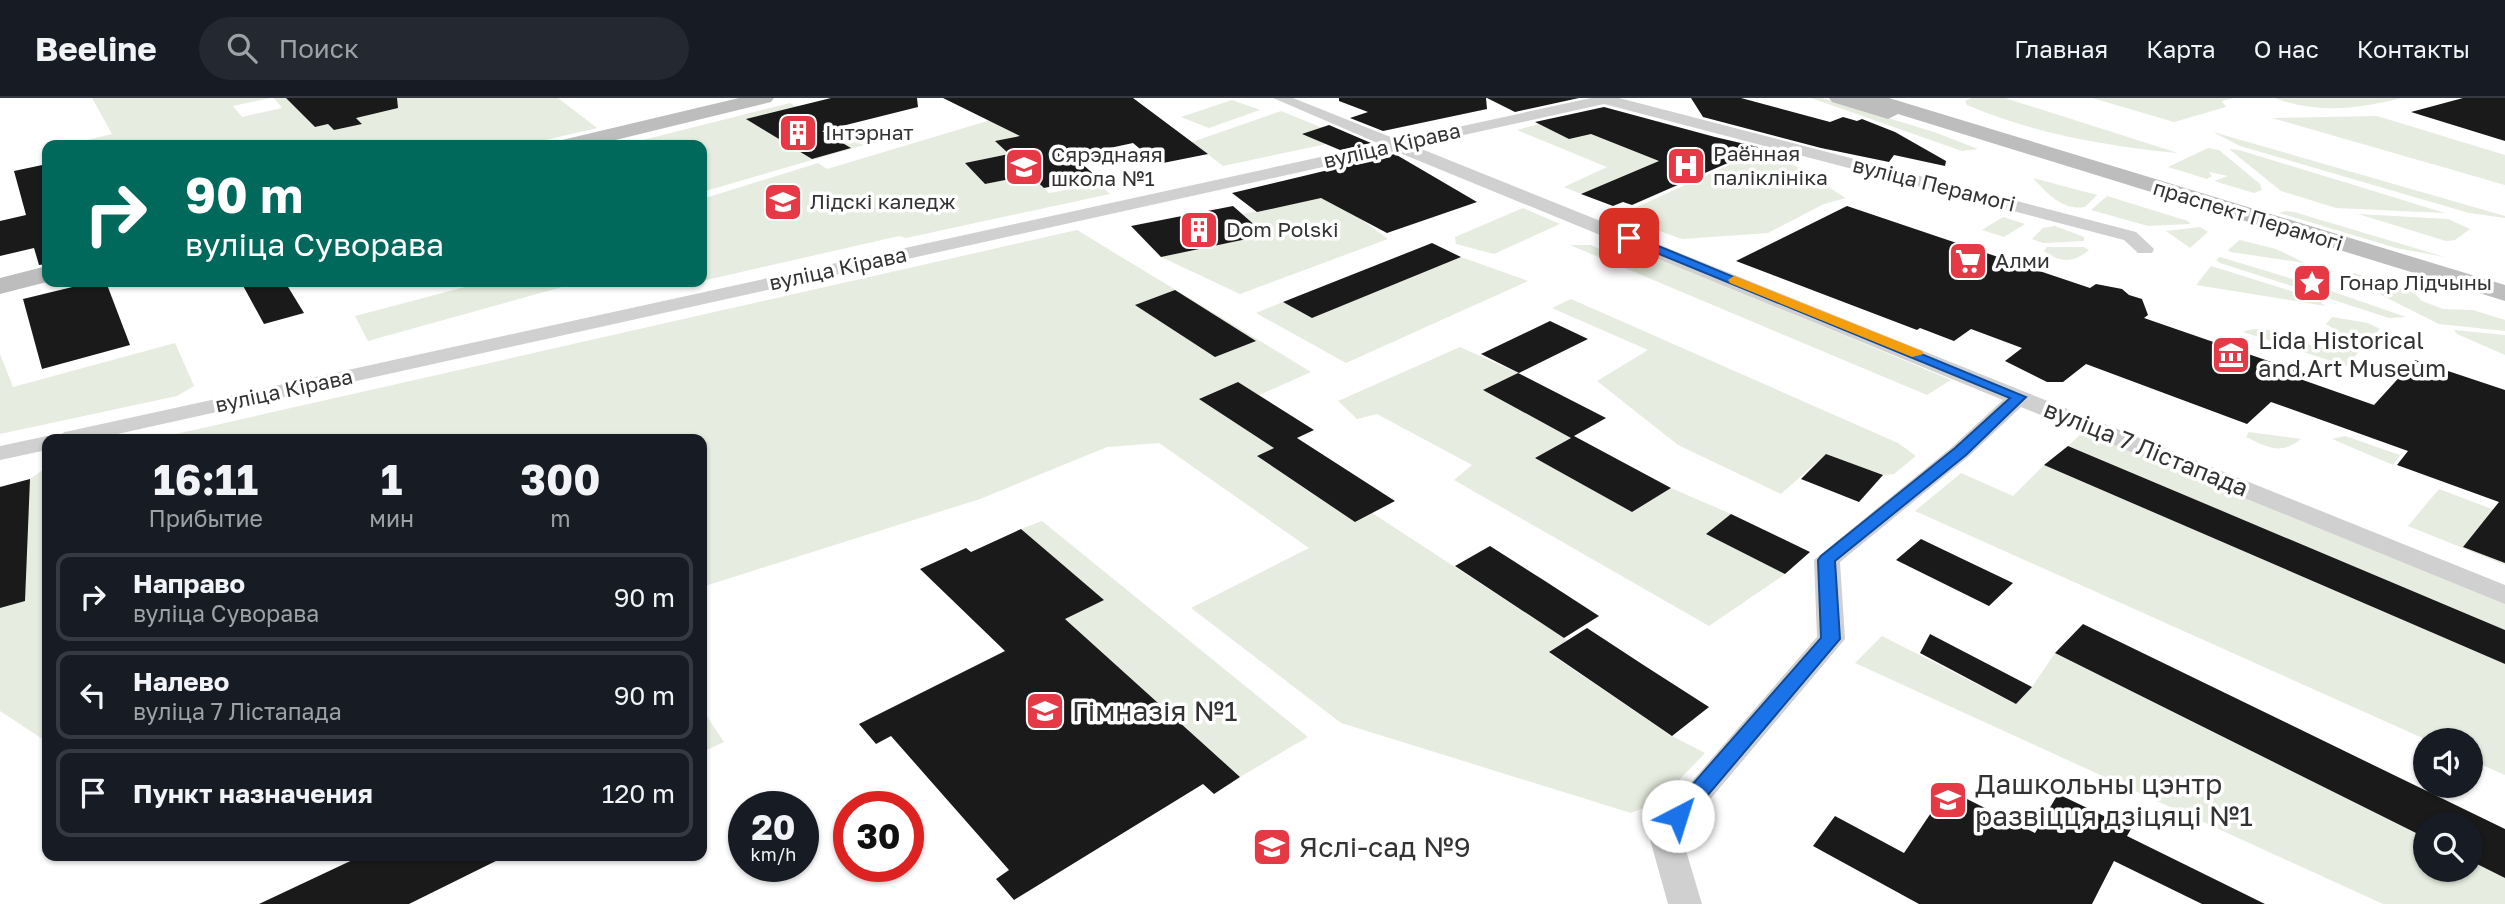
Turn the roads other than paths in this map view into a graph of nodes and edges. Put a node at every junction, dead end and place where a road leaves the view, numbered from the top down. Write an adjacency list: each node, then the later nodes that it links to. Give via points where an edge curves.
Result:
1 (764, 98): 7 (main road)
2 (1280, 98): 8 (street, вуліца 7 Лістапада)
3 (1604, 98): 8 (street, вуліца Кірава); 9 (street, вуліца Перамогі, via 2130,236)
4 (1839, 98): 6 (main road, праспект Перамогі, via 1909,120)
5 (1868, 98): 6 (main road, праспект Перамогі)
6 (1992, 138): 12 (main road, праспект Перамогі)
7 (591, 140)
8 (1396, 145): 13 (street, вуліца 7 Лістапада); 14 (street, вуліца Кірава)
9 (2145, 249)
10 (42, 275): 11 (main road)
11 (0, 286)
12 (2505, 293)
13 (2019, 397): 17 (street, вуліца 7 Лістапада); 18 (street, via 1960,452 1827,560 1830,639 1664,832)
14 (88, 434)
15 (42, 444): 16 (street)
16 (0, 453)
17 (2505, 595)
18 (1685, 904)

